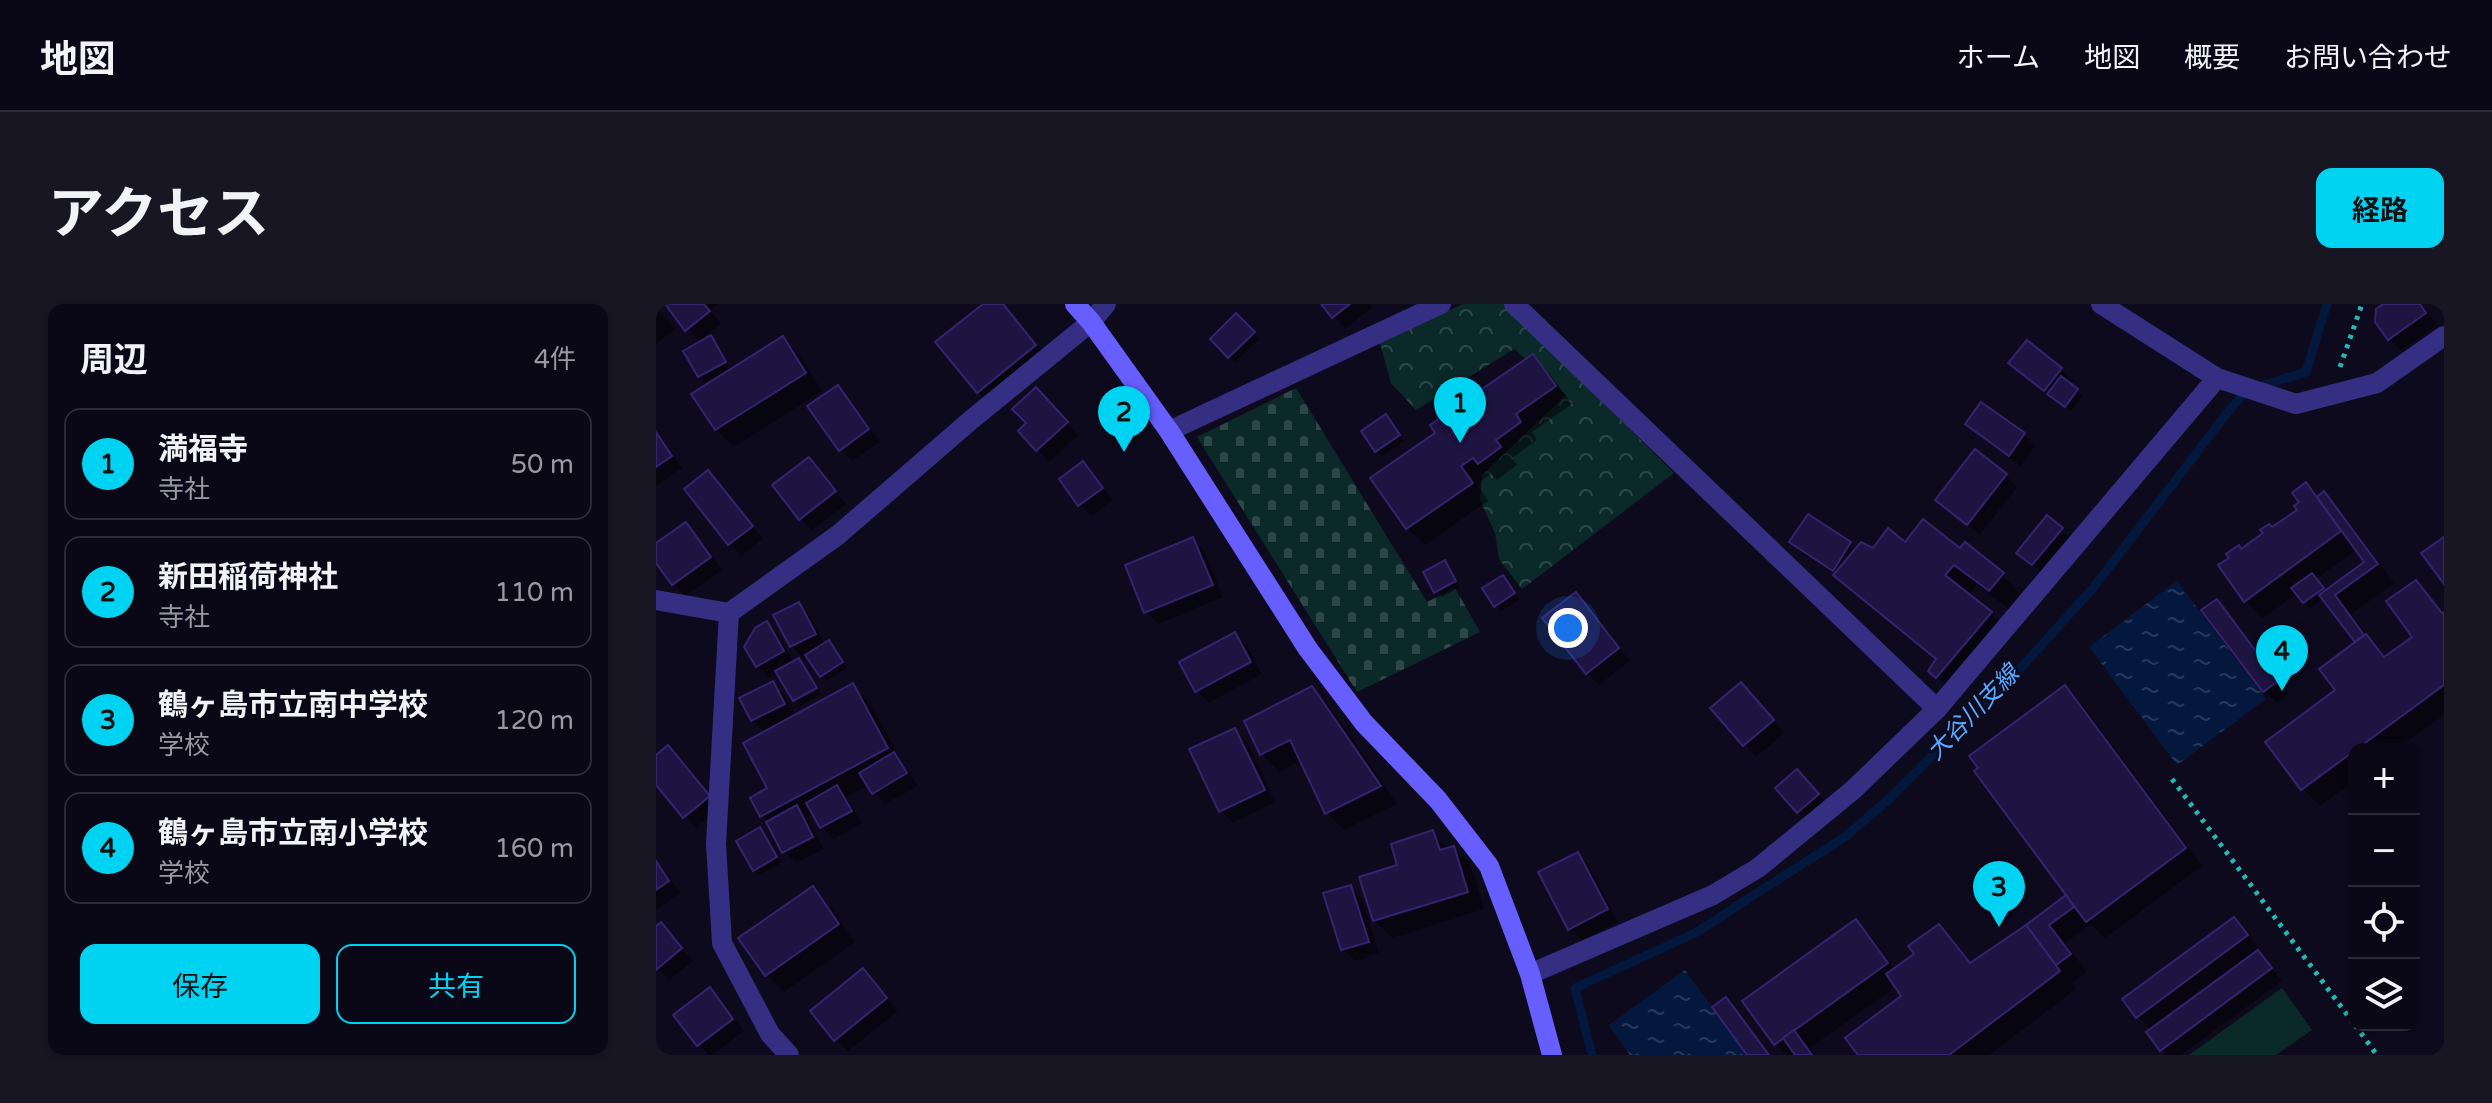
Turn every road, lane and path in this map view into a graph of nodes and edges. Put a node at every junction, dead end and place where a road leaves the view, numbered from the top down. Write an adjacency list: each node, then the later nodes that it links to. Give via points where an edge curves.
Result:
1 (1075, 304): 7 (street)
2 (1106, 304): 7 (street)
3 (1441, 304): 11 (street)
4 (1514, 304): 14 (street)
5 (2101, 304): 9 (street)
6 (2362, 304): 10 (path)
7 (1091, 322): 11 (street); 13 (street, via 838,535)
8 (2444, 336): 10 (street, via 2377,383)
9 (2217, 378): 10 (street, via 2296,404); 14 (street)
10 (2331, 395)
11 (1169, 431): 16 (street, via 1308,649 1364,723 1438,800 1489,866)
12 (656, 600): 13 (street)
13 (729, 613): 19 (street, via 716,844 722,943 770,1034)
14 (1937, 709): 16 (street, via 1853,790 1758,868 1713,895)
15 (2172, 779): 17 (path)
16 (1530, 974): 20 (street)
17 (2348, 1016)
18 (2359, 1031): 21 (path)
19 (789, 1055)
20 (1552, 1055)
21 (2377, 1055)

